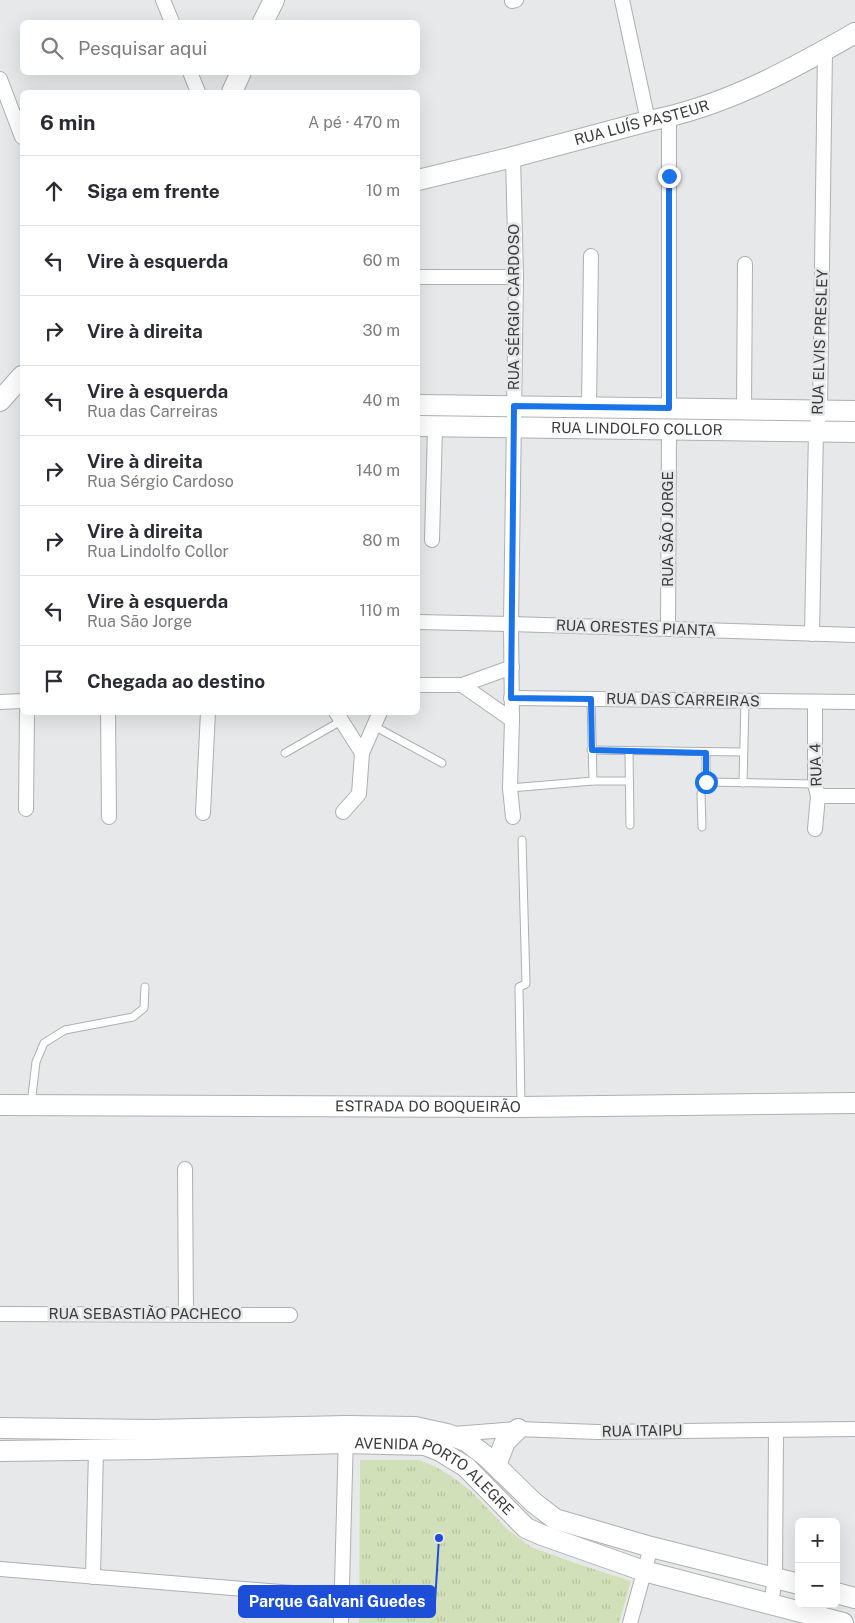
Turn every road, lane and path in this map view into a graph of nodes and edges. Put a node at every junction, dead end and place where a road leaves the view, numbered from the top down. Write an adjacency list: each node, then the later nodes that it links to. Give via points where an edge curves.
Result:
1 (163, 0): 4 (street)
2 (274, 0): 5 (street)
3 (622, 0): 14 (street)
4 (171, 20)
5 (265, 20)
6 (855, 33): 7 (street, RUA LUÍS PASTEUR)
7 (825, 50): 13 (street, RUA LUÍS PASTEUR, via 764,83); 29 (street, RUA ELVIS PRESLEY)
8 (191, 75): 11 (street)
9 (240, 75): 12 (street)
10 (0, 79): 15 (street)
11 (197, 90)
12 (233, 90)
13 (669, 117): 14 (street, RUA LUÍS PASTEUR); 27 (street)
14 (648, 121): 16 (street, RUA LUÍS PASTEUR)
15 (20, 132)
16 (514, 157): 17 (street, RUA LUÍS PASTEUR); 21 (street, RUA SÉRGIO CARDOSO)
17 (420, 180)
18 (591, 256): 26 (street)
19 (745, 264): 28 (street)
20 (420, 277): 21 (street)
21 (516, 277): 25 (street, RUA SÉRGIO CARDOSO)
22 (20, 378): 23 (street)
23 (0, 401)
24 (420, 405): 25 (street, RUA LINDOLFO COLLOR)
25 (514, 406): 26 (street, RUA LINDOLFO COLLOR); 32 (street, RUA SÉRGIO CARDOSO)
26 (589, 407): 27 (street, RUA LINDOLFO COLLOR)
27 (669, 408): 28 (street, RUA LINDOLFO COLLOR)
28 (744, 409): 29 (street, RUA LINDOLFO COLLOR)
29 (820, 410): 30 (street, RUA LINDOLFO COLLOR); 34 (street, RUA ELVIS PRESLEY)
30 (855, 411)
31 (426, 427): 32 (street, RUA LINDOLFO COLLOR); 36 (street)
32 (514, 428): 33 (street, RUA LINDOLFO COLLOR); 38 (street, RUA SÉRGIO CARDOSO)
33 (669, 430): 34 (street, RUA LINDOLFO COLLOR); 39 (street, RUA SÃO JORGE)
34 (816, 432): 35 (street, RUA LINDOLFO COLLOR); 40 (street, RUA ELVIS PRESLEY)
35 (855, 432)
36 (432, 540)
37 (420, 622): 38 (street, RUA ORESTES PIANTA)
38 (510, 624): 39 (street, RUA ORESTES PIANTA); 42 (street, RUA SÉRGIO CARDOSO)
39 (668, 629): 40 (street, RUA ORESTES PIANTA)
40 (812, 634): 41 (street, RUA ORESTES PIANTA)
41 (855, 635)
42 (512, 667): 44 (street); 45 (street, RUA SÉRGIO CARDOSO)
43 (420, 685): 44 (street)
44 (462, 685): 57 (street)
45 (511, 698): 46 (street, RUA DAS CARREIRAS); 57 (street, RUA SÉRGIO CARDOSO)
46 (591, 699): 47 (street, RUA DAS CARREIRAS); 59 (lane)
47 (745, 701): 50 (street, RUA DAS CARREIRAS); 61 (lane)
48 (0, 702): 49 (street)
49 (20, 702)
50 (815, 702): 51 (street, RUA DAS CARREIRAS); 71 (street, RUA 4)
51 (855, 702)
52 (27, 715): 73 (street)
53 (108, 715): 76 (street)
54 (208, 715): 75 (street)
55 (379, 715): 58 (street)
56 (339, 716): 62 (lane); 63 (street)
57 (512, 720): 70 (street, RUA SÉRGIO CARDOSO)
58 (374, 726): 63 (street); 65 (lane)
59 (592, 750): 60 (lane); 66 (lane)
60 (629, 752): 64 (lane); 67 (lane)
61 (743, 752): 64 (lane); 69 (lane)
62 (285, 753)
63 (362, 753): 74 (street, via 359,794)
64 (706, 753): 68 (lane)
65 (442, 763)
66 (593, 781): 67 (lane); 70 (lane)
67 (629, 781): 78 (lane)
68 (706, 782): 69 (lane); 79 (lane, via 701,794)
69 (743, 783): 71 (lane)
70 (510, 788): 77 (street, RUA SÉRGIO CARDOSO)
71 (816, 790): 72 (street); 80 (street, RUA 4)
72 (855, 796)
73 (26, 809)
74 (343, 812)
75 (203, 813)
76 (109, 817)
77 (513, 817)
78 (630, 825)
79 (702, 827)
80 (815, 828)
81 (522, 840): 86 (lane, via 526,984 519,987)
82 (145, 987): 85 (lane, via 144,1008 133,1017 65,1030 44,1043 36,1062)
83 (855, 1103): 86 (street, ESTRADA DO BOQUEIRÃO)
84 (0, 1105): 85 (street, ESTRADA DO BOQUEIRÃO)
85 (31, 1105): 86 (street, ESTRADA DO BOQUEIRÃO)
86 (521, 1108)
87 (185, 1169): 89 (street)
88 (0, 1314): 89 (street, RUA SEBASTIÃO PACHECO)
89 (186, 1314): 90 (street, RUA SEBASTIÃO PACHECO)
90 (290, 1315)
91 (0, 1428): 96 (street, AVENIDA PORTO ALEGRE)
92 (855, 1428): 94 (street, RUA ITAIPU)
93 (518, 1429): 94 (street, RUA ITAIPU, via 597,1432); 97 (street, RUA ITAIPU); 100 (street, via 505,1442 496,1465)
94 (776, 1430): 104 (street)
95 (346, 1435): 96 (street, AVENIDA PORTO ALEGRE); 97 (street, AVENIDA PORTO ALEGRE, via 425,1445); 108 (street)
96 (150, 1440): 98 (street, AVENIDA PORTO ALEGRE)
97 (444, 1443): 100 (street, AVENIDA PORTO ALEGRE, via 466,1441); 103 (street, AVENIDA PORTO ALEGRE, via 526,1528)
98 (96, 1450): 99 (street, AVENIDA PORTO ALEGRE); 105 (street)
99 (0, 1451)
100 (503, 1473): 101 (street, AVENIDA PORTO ALEGRE, via 555,1519)
101 (651, 1547): 103 (street); 104 (street, AVENIDA PORTO ALEGRE)
102 (0, 1569): 105 (street)
103 (644, 1571): 110 (street, AVENIDA PORTO ALEGRE); 112 (street)
104 (775, 1577): 106 (street, AVENIDA PORTO ALEGRE); 110 (street)
105 (93, 1578): 108 (street)
106 (795, 1583)
107 (840, 1594): 109 (street)
108 (341, 1598): 111 (street)
109 (855, 1598)
110 (770, 1605): 113 (street, AVENIDA PORTO ALEGRE)
111 (341, 1623)
112 (630, 1623)
113 (843, 1623)

